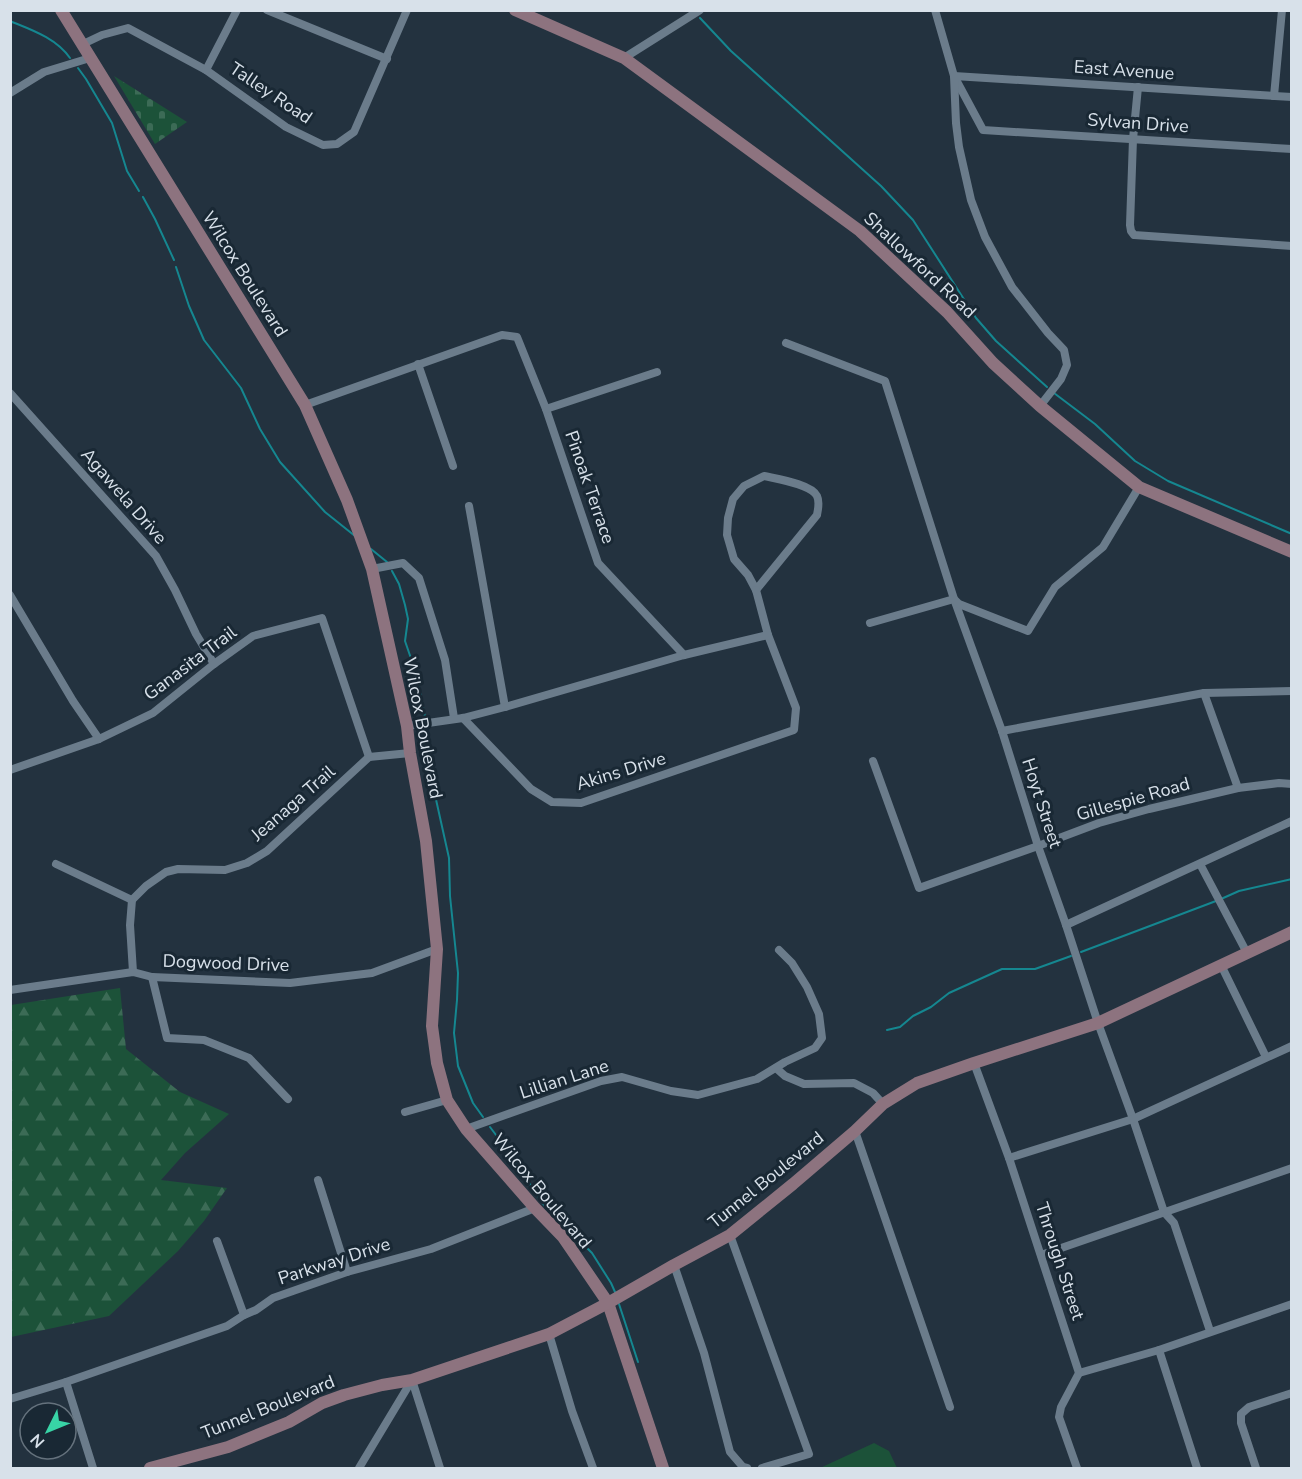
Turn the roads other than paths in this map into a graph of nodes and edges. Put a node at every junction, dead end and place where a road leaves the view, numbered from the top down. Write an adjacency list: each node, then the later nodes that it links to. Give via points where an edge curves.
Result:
1 (61, 10): 9 (main road, Wilcox Boulevard)
2 (237, 10): 13 (street)
3 (267, 10): 12 (street)
4 (408, 10): 12 (street, Talley Road)
5 (515, 10): 11 (main road, Shallowford Road)
6 (700, 10): 11 (street)
7 (935, 10): 14 (street)
8 (1282, 10): 17 (street)
9 (83, 44): 10 (main road, Wilcox Boulevard); 13 (street, Talley Road, via 128,28)
10 (90, 58): 16 (street, via 44,72); 26 (main road, Wilcox Boulevard)
11 (624, 58): 27 (main road, Shallowford Road, via 860,231)
12 (387, 59): 13 (street, Talley Road, via 354,132 337,144 323,145 286,127)
13 (206, 70)
14 (954, 76): 15 (street, East Avenue); 19 (street, Sylvan Drive, via 983,130); 27 (street, via 959,147 971,200 985,237 1012,287 1064,350 1067,365 1061,379)
15 (1138, 87): 17 (street, East Avenue); 19 (street)
16 (10, 93)
17 (1274, 96): 18 (street, East Avenue)
18 (1292, 97)
19 (1133, 140): 20 (street, Sylvan Drive); 21 (street, via 1130,225 1134,235)
20 (1292, 149)
21 (1292, 246)
22 (786, 343): 36 (street, Hoyt Street, via 885,381)
23 (418, 364): 26 (street); 28 (street, Pinoak Terrace, via 501,335 517,337); 29 (street)
24 (657, 372): 28 (street)
25 (10, 393): 40 (street, Agawela Drive, via 156,556)
26 (305, 405): 33 (main road, Wilcox Boulevard)
27 (1040, 405): 30 (main road, Shallowford Road)
28 (546, 409): 39 (street, Pinoak Terrace, via 598,563)
29 (453, 466)
30 (1139, 487): 32 (main road, Shallowford Road); 36 (street, via 1103,547 1055,586 1028,631)
31 (469, 506): 43 (street)
32 (1292, 552)
33 (372, 569): 44 (street, via 403,563 419,578); 45 (main road, Wilcox Boulevard)
34 (756, 590): 34 (street, via 734,558 727,535 733,499 744,486 764,476 807,487 818,497 817,515); 38 (street)
35 (10, 595): 47 (street)
36 (954, 599): 37 (street); 46 (street, Hoyt Street)
37 (870, 623)
38 (768, 635): 39 (street); 44 (street, Akins Drive, via 796,708 794,730 581,803 552,802 531,789)
39 (684, 655): 43 (street)
40 (214, 664): 47 (street, Ganasita Trail, via 153,713); 49 (street, Ganasita Trail, via 253,636 322,618)
41 (1292, 691): 42 (street)
42 (1204, 693): 46 (street); 53 (street)
43 (505, 707): 44 (street)
44 (459, 718): 45 (street)
45 (407, 726): 48 (main road, Wilcox Boulevard)
46 (1002, 731): 55 (street, Hoyt Street)
47 (99, 740): 51 (street, Ganasita Trail)
48 (410, 753): 49 (street); 61 (main road, Wilcox Boulevard, via 426,840)
49 (369, 757): 58 (street, Jeanaga Trail, via 267,850 247,863 225,870 166,872)
50 (873, 761): 55 (street, Gillespie Road, via 920,888)
51 (10, 770)
52 (1292, 784): 53 (street, Gillespie Road)
53 (1238, 788): 55 (street, Gillespie Road, via 1099,823)
54 (1292, 821): 57 (street)
55 (1038, 846): 59 (street, Hoyt Street)
56 (56, 864): 58 (street)
57 (1200, 864): 59 (street); 63 (street)
58 (132, 900): 65 (street)
59 (1066, 925): 68 (street, Hoyt Street)
60 (1292, 932): 63 (main road, Tunnel Boulevard)
61 (437, 949): 66 (street, Dogwood Drive, via 372,973 290,983); 74 (main road, Wilcox Boulevard, via 432,1026)
62 (779, 950): 72 (street, Lillian Lane, via 807,987 819,1014 822,1038 815,1048)
63 (1248, 953): 64 (main road, Tunnel Boulevard)
64 (1221, 965): 68 (main road, Tunnel Boulevard); 70 (street)
65 (133, 972): 66 (street, Dogwood Drive); 67 (street, Dogwood Drive)
66 (152, 977): 73 (street, via 167,1038 204,1040 249,1058)
67 (10, 990)
68 (1098, 1023): 71 (main road, Tunnel Boulevard); 77 (street, Hoyt Street)
69 (1292, 1046): 70 (street)
70 (1266, 1057): 77 (street)
71 (974, 1063): 75 (main road, Tunnel Boulevard, via 917,1083); 80 (street, Through Street)
72 (776, 1068): 75 (street, via 804,1084 854,1083 873,1093); 78 (street, Lillian Lane, via 757,1079 698,1095 622,1077 601,1081)
73 (288, 1099)
74 (447, 1100): 76 (street); 78 (main road, Wilcox Boulevard)
75 (883, 1104): 79 (main road, Tunnel Boulevard)
76 (405, 1112)
77 (1133, 1119): 80 (street); 84 (street, Hoyt Street)
78 (466, 1129): 83 (main road, Wilcox Boulevard)
79 (855, 1131): 85 (main road, Tunnel Boulevard); 101 (street)
80 (1008, 1158): 87 (street, Through Street)
81 (1292, 1168): 84 (street)
82 (318, 1180): 89 (street)
83 (535, 1208): 89 (street, Parkway Drive, via 431,1249); 90 (main road, Wilcox Boulevard, via 562,1237)
84 (1164, 1212): 87 (street); 93 (street, Hoyt Street, via 1174,1223)
85 (730, 1236): 88 (main road, Tunnel Boulevard); 109 (street, via 808,1454)
86 (217, 1241): 92 (street)
87 (1041, 1256): 96 (street, Through Street)
88 (674, 1265): 90 (main road, Tunnel Boulevard); 108 (street, via 704,1353 730,1452)
89 (347, 1272): 92 (street, Parkway Drive, via 273,1298)
90 (608, 1303): 94 (main road, Tunnel Boulevard); 107 (main road, Wilcox Boulevard)
91 (1292, 1304): 93 (street)
92 (244, 1315): 98 (street, Parkway Drive, via 227,1326)
93 (1210, 1331): 95 (street)
94 (549, 1334): 97 (main road, Tunnel Boulevard); 106 (street)
95 (1159, 1350): 96 (street); 111 (street)
96 (1079, 1372): 110 (street, via 1059,1417)
97 (412, 1380): 103 (main road, Tunnel Boulevard, via 344,1395 228,1447); 104 (street); 105 (street)
98 (66, 1382): 100 (street, Parkway Drive); 102 (street)
99 (1292, 1393): 112 (street, via 1249,1407 1241,1414)
100 (10, 1399)
101 (950, 1407)
102 (93, 1468)
103 (150, 1468)
104 (359, 1468)
105 (440, 1468)
106 (593, 1468)
107 (663, 1468)
108 (747, 1468)
109 (762, 1468)
110 (1077, 1468)
111 (1197, 1468)
112 (1256, 1468)

